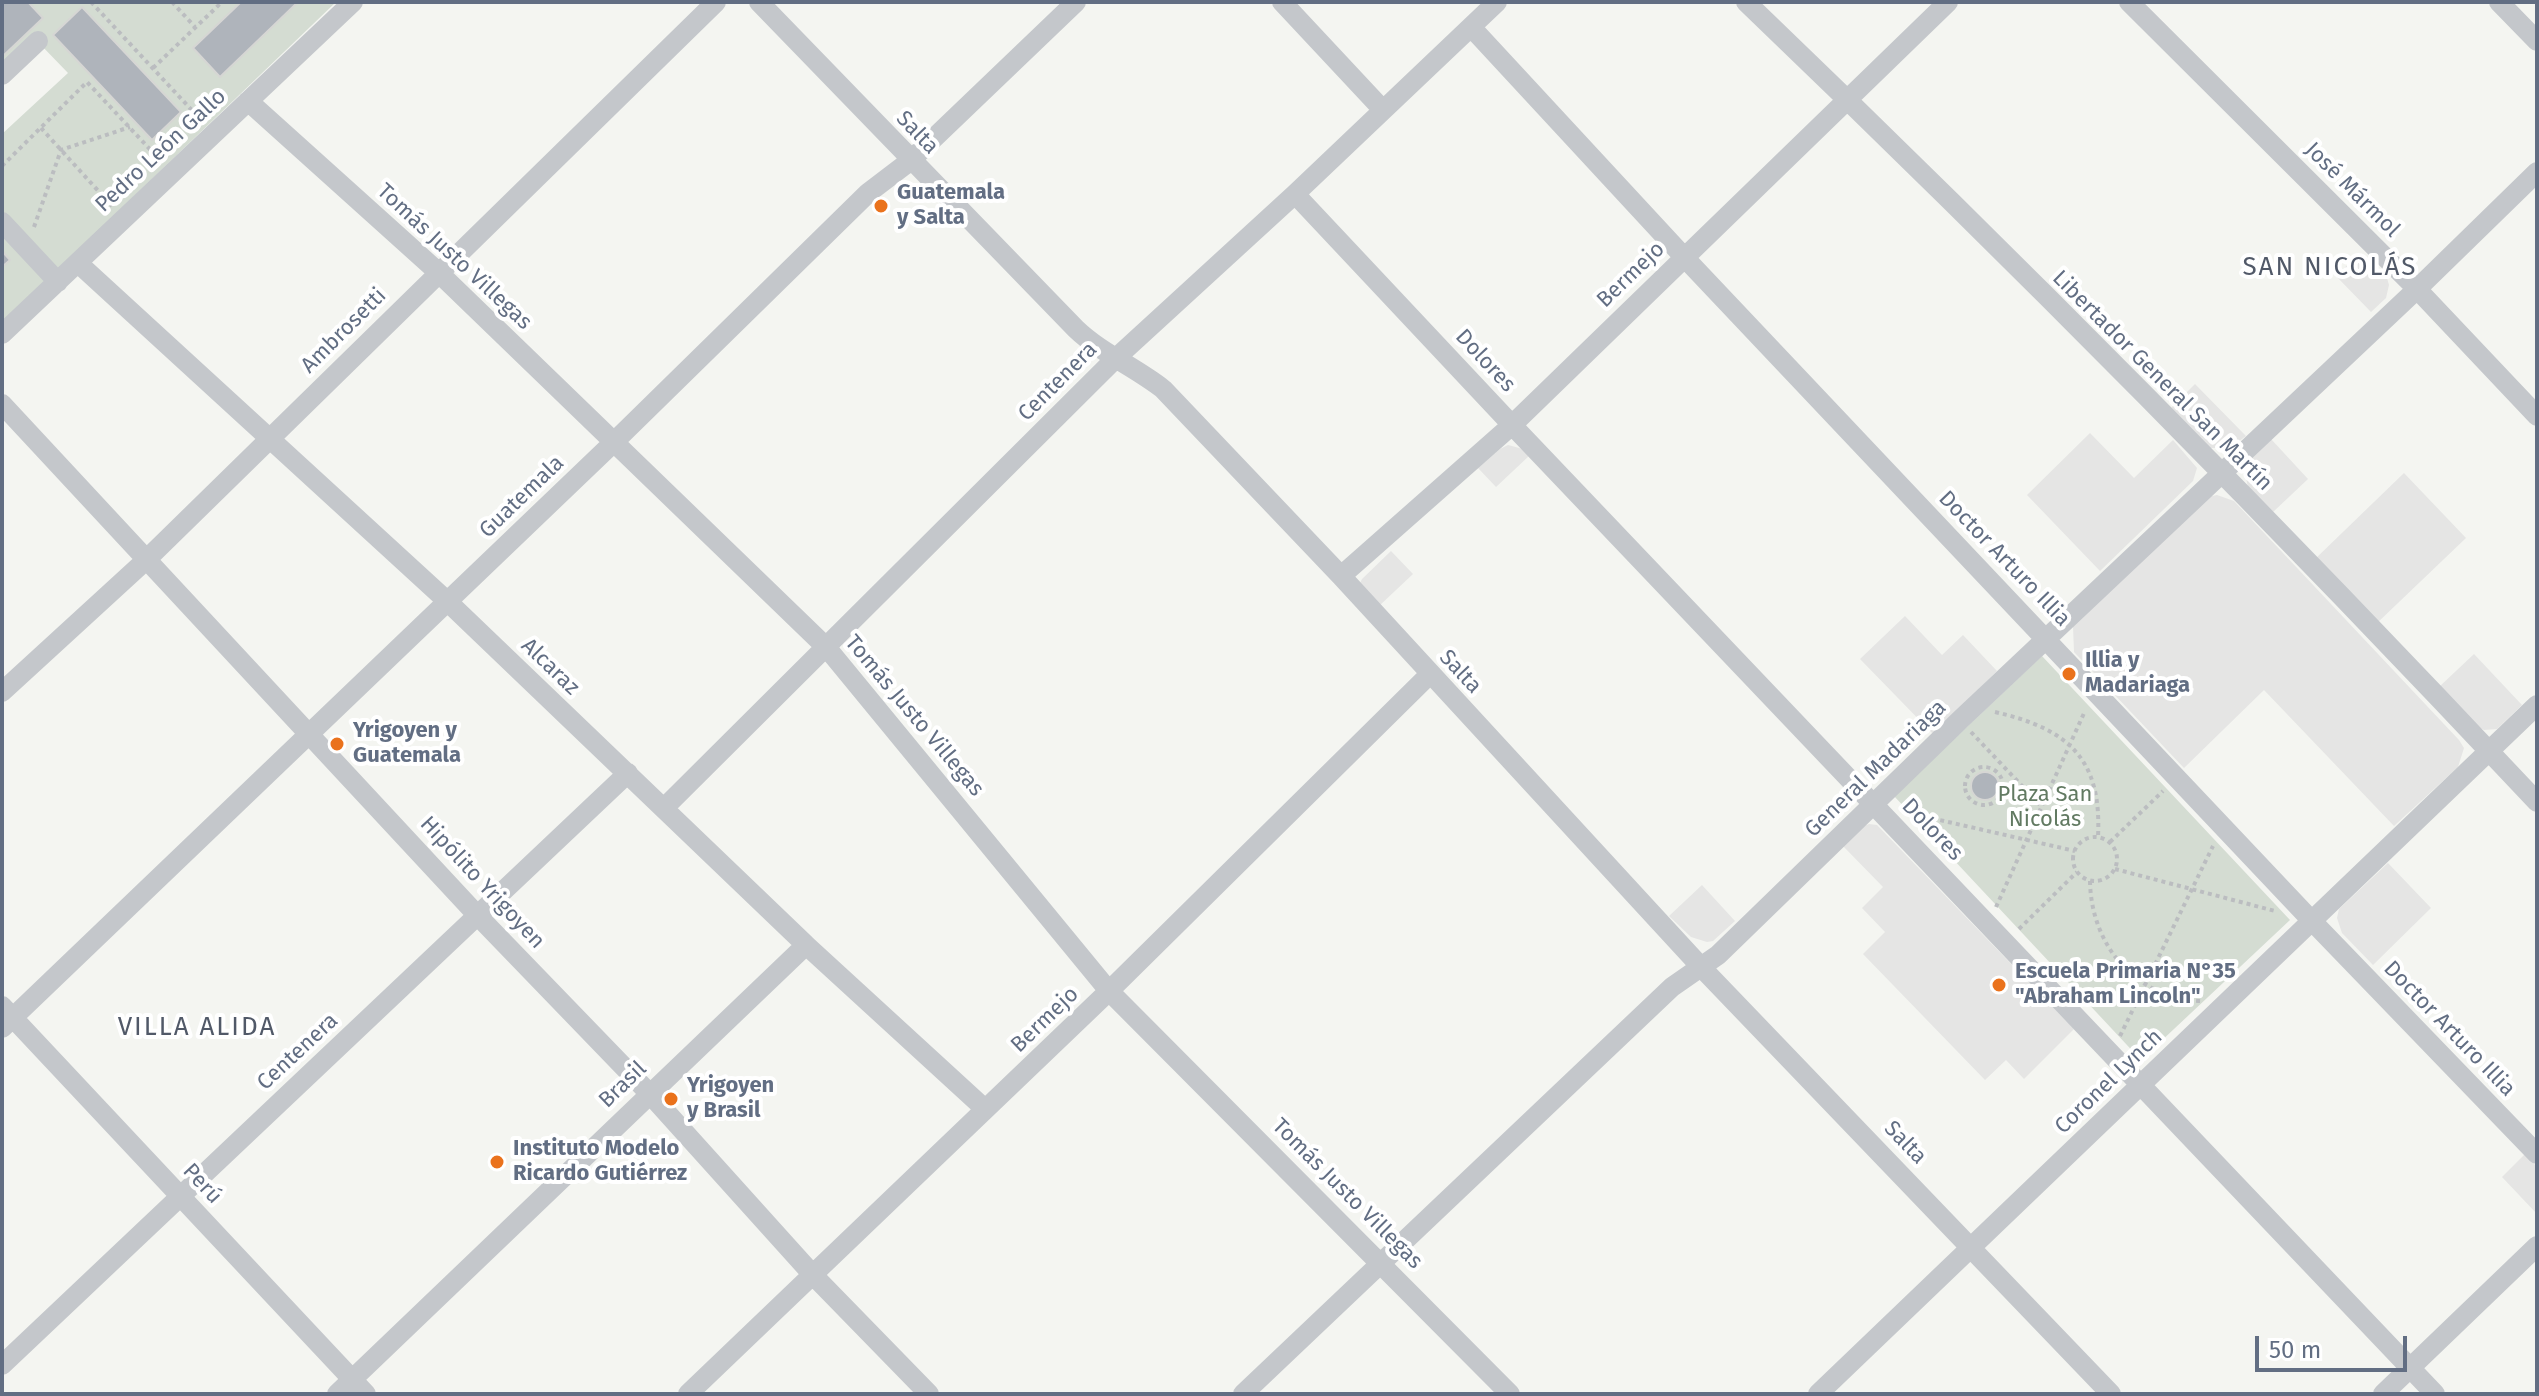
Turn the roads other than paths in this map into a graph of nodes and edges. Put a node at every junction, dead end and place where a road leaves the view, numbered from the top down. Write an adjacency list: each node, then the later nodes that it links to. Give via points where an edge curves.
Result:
1 (353, 2): 16 (street, Pedro León Gallo)
2 (716, 2): 24 (street, Ambrosetti)
3 (759, 2): 18 (street, Salta)
4 (1076, 2): 18 (street, Guatemala)
5 (1282, 2): 17 (street)
6 (1497, 2): 11 (street, Centenera)
7 (1746, 2): 15 (street, Libertador General San Martín)
8 (1948, 2): 15 (street, Bermejo)
9 (2129, 2): 26 (street, José Mármol)
10 (2499, 2): 13 (street)
11 (1472, 28): 17 (street, Centenera); 22 (street, Doctor Arturo Illia)
12 (38, 41): 14 (street)
13 (2537, 41)
14 (2, 75)
15 (1849, 100): 22 (street, Bermejo); 34 (street, Libertador General San Martín)
16 (248, 101): 23 (street, Pedro León Gallo); 24 (street, Tomás Justo Villegas)
17 (1383, 110): 20 (street, Centenera)
18 (910, 161): 28 (street, Salta, via 1076,329); 33 (street, Guatemala, via 868,193)
19 (2537, 172): 26 (street, General Madariaga)
20 (1295, 194): 28 (street, Centenera); 31 (street, Dolores)
21 (2, 222): 25 (street)
22 (1684, 257): 31 (street, Bermejo); 38 (street, Doctor Arturo Illia)
23 (78, 263): 25 (street, Pedro León Gallo); 32 (street, Alcaraz)
24 (438, 272): 32 (street, Ambrosetti); 33 (street, Tomás Justo Villegas)
25 (58, 282): 27 (street, Pedro León Gallo)
26 (2417, 289): 30 (street, José Mármol); 34 (street, General Madariaga)
27 (2, 334)
28 (1116, 358): 36 (street, Salta, via 1163,389); 39 (street, Centenera)
29 (2, 404): 35 (street, Hipólito Yrigoyen)
30 (2537, 416)
31 (1512, 425): 36 (street, Bermejo); 47 (street, Dolores)
32 (268, 440): 35 (street, Ambrosetti); 37 (street, Alcaraz)
33 (614, 442): 37 (street, Guatemala); 39 (street, Tomás Justo Villegas)
34 (2222, 474): 38 (street, General Madariaga); 44 (street, Libertador General San Martín)
35 (146, 560): 41 (street, Ambrosetti); 43 (street, Hipólito Yrigoyen)
36 (1341, 576): 40 (street, Salta)
37 (447, 601): 43 (street, Guatemala); 45 (street, Alcaraz)
38 (2046, 639): 47 (street, General Madariaga); 50 (street, Doctor Arturo Illia)
39 (827, 648): 48 (street, Centenera); 53 (street, Tomás Justo Villegas)
40 (1429, 675): 52 (street, Salta); 53 (street, Bermejo)
41 (2, 692)
42 (2537, 705): 44 (street, Coronel Lynch)
43 (308, 733): 49 (street, Hipólito Yrigoyen); 54 (street, Guatemala)
44 (2489, 751): 46 (street, Libertador General San Martín); 50 (street, Coronel Lynch)
45 (628, 773): 48 (street, Alcaraz); 49 (street, Centenera)
46 (2537, 802)
47 (1874, 805): 52 (street, General Madariaga); 55 (street, Dolores)
48 (664, 808): 51 (street, Alcaraz)
49 (478, 916): 56 (street, Hipólito Yrigoyen); 59 (street, Centenera)
50 (2312, 921): 55 (street, Coronel Lynch); 58 (street, Doctor Arturo Illia)
51 (806, 945): 56 (street, Brasil); 57 (street, Alcaraz)
52 (1702, 968): 60 (street, Salta); 62 (street, General Madariaga, via 1672,987)
53 (1109, 991): 57 (street, Bermejo); 62 (street, Tomás Justo Villegas)
54 (6, 1017): 59 (street, Perú)
55 (2142, 1084): 60 (street, Coronel Lynch); 65 (street, Dolores)
56 (649, 1093): 63 (street, Hipólito Yrigoyen); 66 (street, Brasil)
57 (985, 1109): 63 (street, Bermejo)
58 (2537, 1154)
59 (180, 1196): 64 (street, Centenera); 66 (street, Perú)
60 (1971, 1246): 72 (street, Coronel Lynch); 73 (street, Salta)
61 (2537, 1246): 65 (street)
62 (1380, 1261): 70 (street, General Madariaga); 71 (street, Tomás Justo Villegas)
63 (813, 1275): 68 (street, Bermejo); 69 (street, Hipólito Yrigoyen)
64 (2, 1365)
65 (2410, 1368): 74 (street); 75 (street, Dolores)
66 (359, 1387): 67 (street, Brasil)
67 (337, 1394)
68 (688, 1394)
69 (929, 1394)
70 (1243, 1394)
71 (1510, 1394)
72 (1818, 1394)
73 (2111, 1394)
74 (2383, 1394)
75 (2435, 1394)

